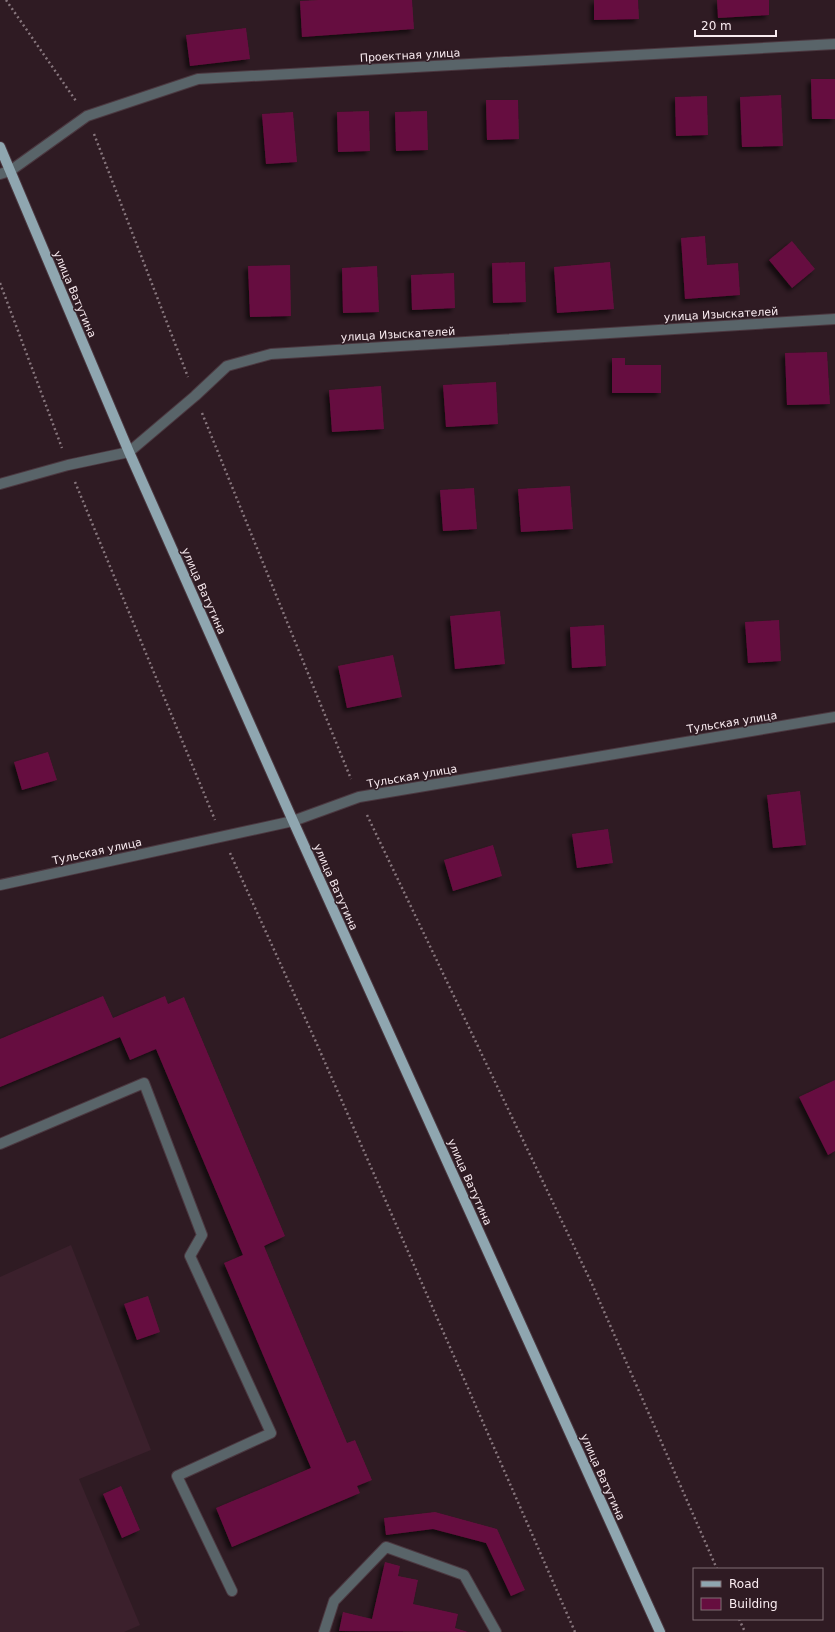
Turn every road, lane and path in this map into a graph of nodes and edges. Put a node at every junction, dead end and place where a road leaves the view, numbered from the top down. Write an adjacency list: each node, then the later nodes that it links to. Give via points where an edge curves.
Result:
1 (835, 44): 3 (street, Проектная улица, via 198,79 87,116)
2 (0, 147): 3 (main road, улица Ватутина)
3 (10, 171): 4 (street, Проектная улица); 7 (main road, улица Ватутина)
4 (0, 174)
5 (0, 283): 8 (path)
6 (835, 320): 7 (street, улица Изыскателей, via 271,354 227,366)
7 (129, 452): 8 (street, улица Изыскателей); 12 (main road, улица Ватутина)
8 (68, 465): 9 (street, улица Изыскателей); 13 (path)
9 (0, 484)
10 (835, 717): 11 (street, Тульская улица)
11 (359, 797): 12 (street, Тульская улица); 16 (path, via 592,1284)
12 (293, 821): 13 (street, Тульская улица); 22 (main road, улица Ватутина)
13 (222, 836): 14 (street, Тульская улица); 21 (path, via 316,1042)
14 (0, 885)
15 (0, 1144): 17 (street, via 144,1083 202,1235 190,1256 271,1433 177,1476)
16 (717, 1568)
17 (232, 1591)
18 (739, 1620): 23 (path)
19 (324, 1632): 20 (street, via 334,1600 386,1547 464,1575)
20 (496, 1632)
21 (575, 1632)
22 (660, 1632)
23 (745, 1632)

